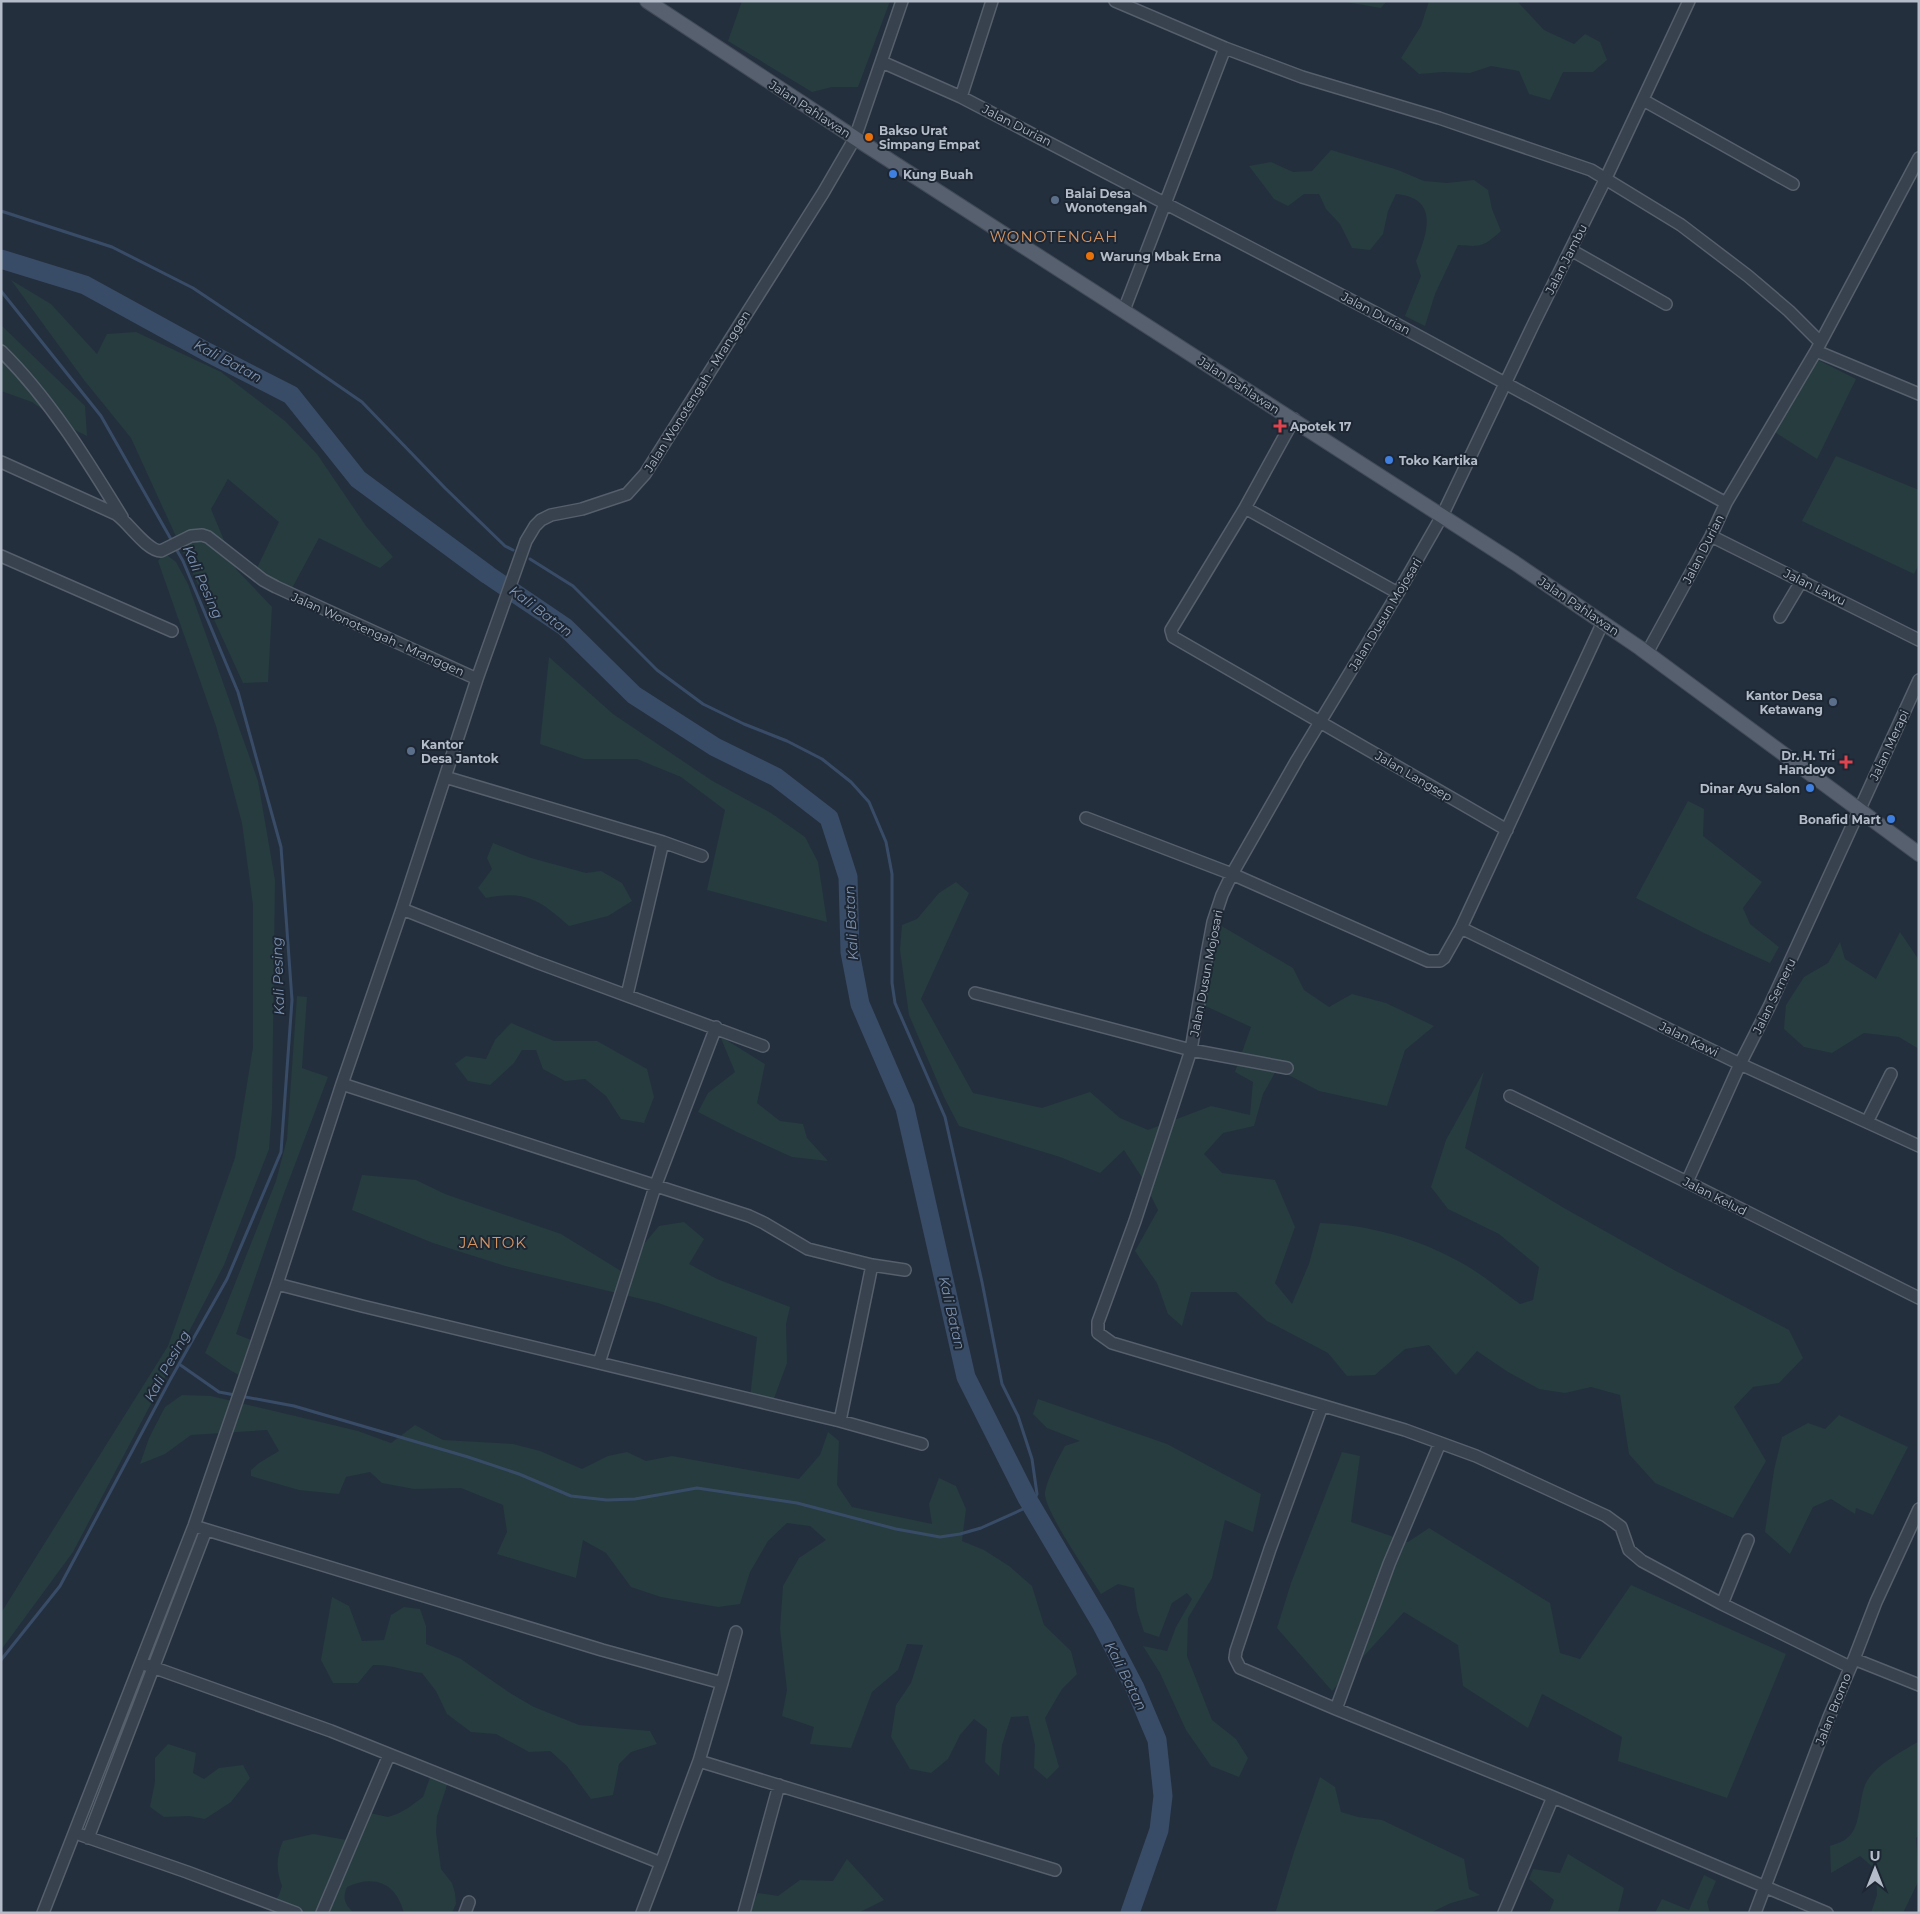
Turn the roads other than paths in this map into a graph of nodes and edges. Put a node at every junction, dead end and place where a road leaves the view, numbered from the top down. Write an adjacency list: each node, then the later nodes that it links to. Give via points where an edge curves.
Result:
1 (647, 1): 10 (main road, Jalan Pahlawan)
2 (902, 1): 7 (street, Jalan Wonotengah - Mranggen)
3 (992, 1): 8 (street)
4 (1115, 1): 6 (street)
5 (1689, 1): 9 (street, Jalan Jambu)
6 (1226, 48): 12 (street, via 1302,77 1562,159); 14 (street)
7 (882, 62): 8 (street, Jalan Durian); 10 (street, Jalan Wonotengah - Mranggen)
8 (961, 97): 14 (street, Jalan Durian)
9 (1643, 100): 12 (street, Jalan Jambu); 13 (street)
10 (855, 138): 17 (main road, Jalan Pahlawan); 37 (street, Jalan Wonotengah - Mranggen, via 635,487 615,499 551,515 535,526 526,542)
11 (1919, 158): 18 (street)
12 (1606, 178): 15 (street, Jalan Jambu); 18 (street, via 1696,236 1789,312)
13 (1793, 184)
14 (1166, 204): 17 (street); 20 (street, Jalan Durian)
15 (1571, 250): 16 (street); 20 (street, Jalan Jambu)
16 (1666, 304)
17 (1124, 310): 22 (main road, Jalan Pahlawan)
18 (1818, 347): 21 (street); 24 (street)
19 (1, 351): 27 (street, via 22,371 85,457)
20 (1506, 384): 24 (street, Jalan Durian); 26 (street, Jalan Jambu)
21 (1919, 394)
22 (1294, 419): 25 (street); 26 (main road, Jalan Pahlawan)
23 (1, 462): 27 (street, Jalan Wonotengah - Mranggen, via 101,506)
24 (1726, 503): 28 (street, Jalan Durian)
25 (1246, 508): 31 (street); 39 (street, Jalan Langsep, via 1171,633)
26 (1442, 516): 31 (street, Jalan Dusun Mojosari); 33 (main road, Jalan Pahlawan)
27 (124, 520): 37 (street, Jalan Wonotengah - Mranggen, via 156,551 191,536 208,537 251,572 276,587)
28 (1711, 536): 30 (street, Jalan Lawu); 36 (street, Jalan Durian)
29 (1, 556): 34 (street)
30 (1802, 580): 32 (street); 35 (street, Jalan Lawu)
31 (1398, 592): 39 (street, Jalan Dusun Mojosari)
32 (1780, 617)
33 (1603, 622): 36 (main road, Jalan Pahlawan); 43 (street)
34 (172, 631)
35 (1919, 640)
36 (1648, 653): 41 (main road, Jalan Pahlawan)
37 (477, 679): 40 (street)
38 (1919, 680): 41 (street, Jalan Merapi)
39 (1320, 721): 43 (street, Jalan Langsep); 47 (street, Jalan Dusun Mojosari)
40 (445, 777): 44 (street); 48 (street)
41 (1860, 809): 45 (main road, Jalan Pahlawan); 55 (street, Jalan Semeru)
42 (1086, 818): 47 (street)
43 (1507, 830): 49 (street)
44 (663, 842): 46 (street); 51 (street)
45 (1919, 854)
46 (702, 856)
47 (1232, 874): 49 (street, via 1435,963 1444,958); 54 (street, Jalan Dusun Mojosari, via 1213,922)
48 (402, 909): 51 (street); 58 (street)
49 (1461, 928): 55 (street, Jalan Kawi)
50 (974, 993): 54 (street)
51 (628, 995): 52 (street)
52 (716, 1027): 53 (street); 63 (street)
53 (763, 1046)
54 (1191, 1050): 56 (street); 69 (street, Jalan Dusun Mojosari, via 1098,1324 1098,1333 1112,1343)
55 (1740, 1064): 60 (street, Jalan Kawi); 62 (street, Jalan Semeru)
56 (1287, 1068)
57 (1891, 1074): 60 (street)
58 (342, 1084): 63 (street); 66 (street)
59 (1510, 1096): 62 (street, Jalan Kelud)
60 (1867, 1122): 61 (street, Jalan Kawi)
61 (1919, 1146)
62 (1687, 1182): 67 (street, Jalan Kelud)
63 (655, 1187): 64 (street, via 748,1216 808,1249); 68 (street)
64 (872, 1265): 65 (street); 70 (street)
65 (905, 1270)
66 (278, 1284): 68 (street); 74 (street)
67 (1919, 1298)
68 (599, 1363): 70 (street)
69 (1322, 1406): 71 (street); 84 (street, via 1235,1658 1247,1673)
70 (840, 1421): 72 (street)
71 (1440, 1443): 78 (street, via 1476,1456 1606,1516 1620,1527 1634,1556); 84 (street, via 1389,1564)
72 (922, 1444)
73 (1919, 1509): 76 (street, Jalan Bromo)
74 (194, 1526): 75 (street); 81 (street)
75 (206, 1530): 81 (street); 82 (street)
76 (1914, 1531): 80 (street, Jalan Bromo, via 1876,1602)
77 (1748, 1540): 78 (street)
78 (1722, 1604): 80 (street)
79 (736, 1632): 82 (street)
80 (1852, 1663): 83 (street); 93 (street, Jalan Bromo)
81 (147, 1665): 85 (street); 89 (street); 90 (street)
82 (722, 1683): 86 (street)
83 (1919, 1685)
84 (1336, 1709): 88 (street)
85 (389, 1755): 91 (street); 96 (street)
86 (699, 1761): 87 (street); 91 (street)
87 (779, 1786): 92 (street); 98 (street)
88 (1553, 1797): 93 (street); 99 (street)
89 (74, 1833): 90 (street); 94 (street)
90 (88, 1838): 95 (street)
91 (661, 1863): 97 (street)
92 (1055, 1870)
93 (1764, 1887): 100 (street, Jalan Bromo); 101 (street)
94 (43, 1913)
95 (296, 1913)
96 (322, 1913)
97 (642, 1913)
98 (744, 1913)
99 (1504, 1913)
100 (1755, 1913)
101 (1827, 1913)

